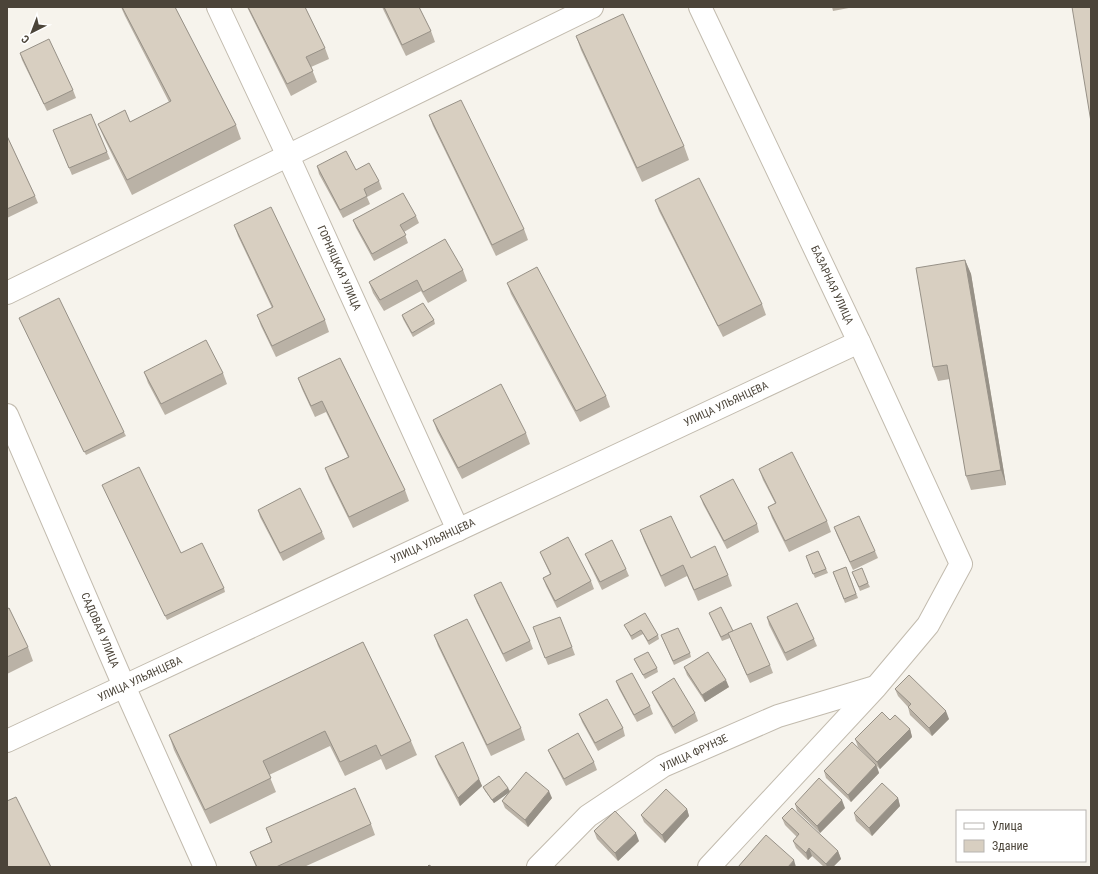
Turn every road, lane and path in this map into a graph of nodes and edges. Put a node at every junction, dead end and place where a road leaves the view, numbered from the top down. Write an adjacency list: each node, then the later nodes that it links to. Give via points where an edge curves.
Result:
1 (218, 7): 4 (street, ГОРНЯЦКАЯ УЛИЦА)
2 (592, 7): 4 (street)
3 (700, 7): 6 (street, БАЗАРНАЯ УЛИЦА)
4 (288, 156): 5 (street); 8 (street, ГОРНЯЦКАЯ УЛИЦА)
5 (7, 293)
6 (859, 342): 8 (street, УЛИЦА УЛЬЯНЦЕВА); 10 (street, БАЗАРНАЯ УЛИЦА, via 961,564 928,625)
7 (7, 415): 9 (street, САДОВАЯ УЛИЦА)
8 (458, 530): 9 (street, УЛИЦА УЛЬЯНЦЕВА)
9 (124, 686): 11 (street, УЛИЦА УЛЬЯНЦЕВА); 12 (street, САДОВАЯ УЛИЦА)
10 (876, 687): 13 (street, УЛИЦА ФРУНЗЕ, via 778,716 663,766 588,816); 14 (street)
11 (7, 741)
12 (205, 867)
13 (538, 867)
14 (709, 867)

